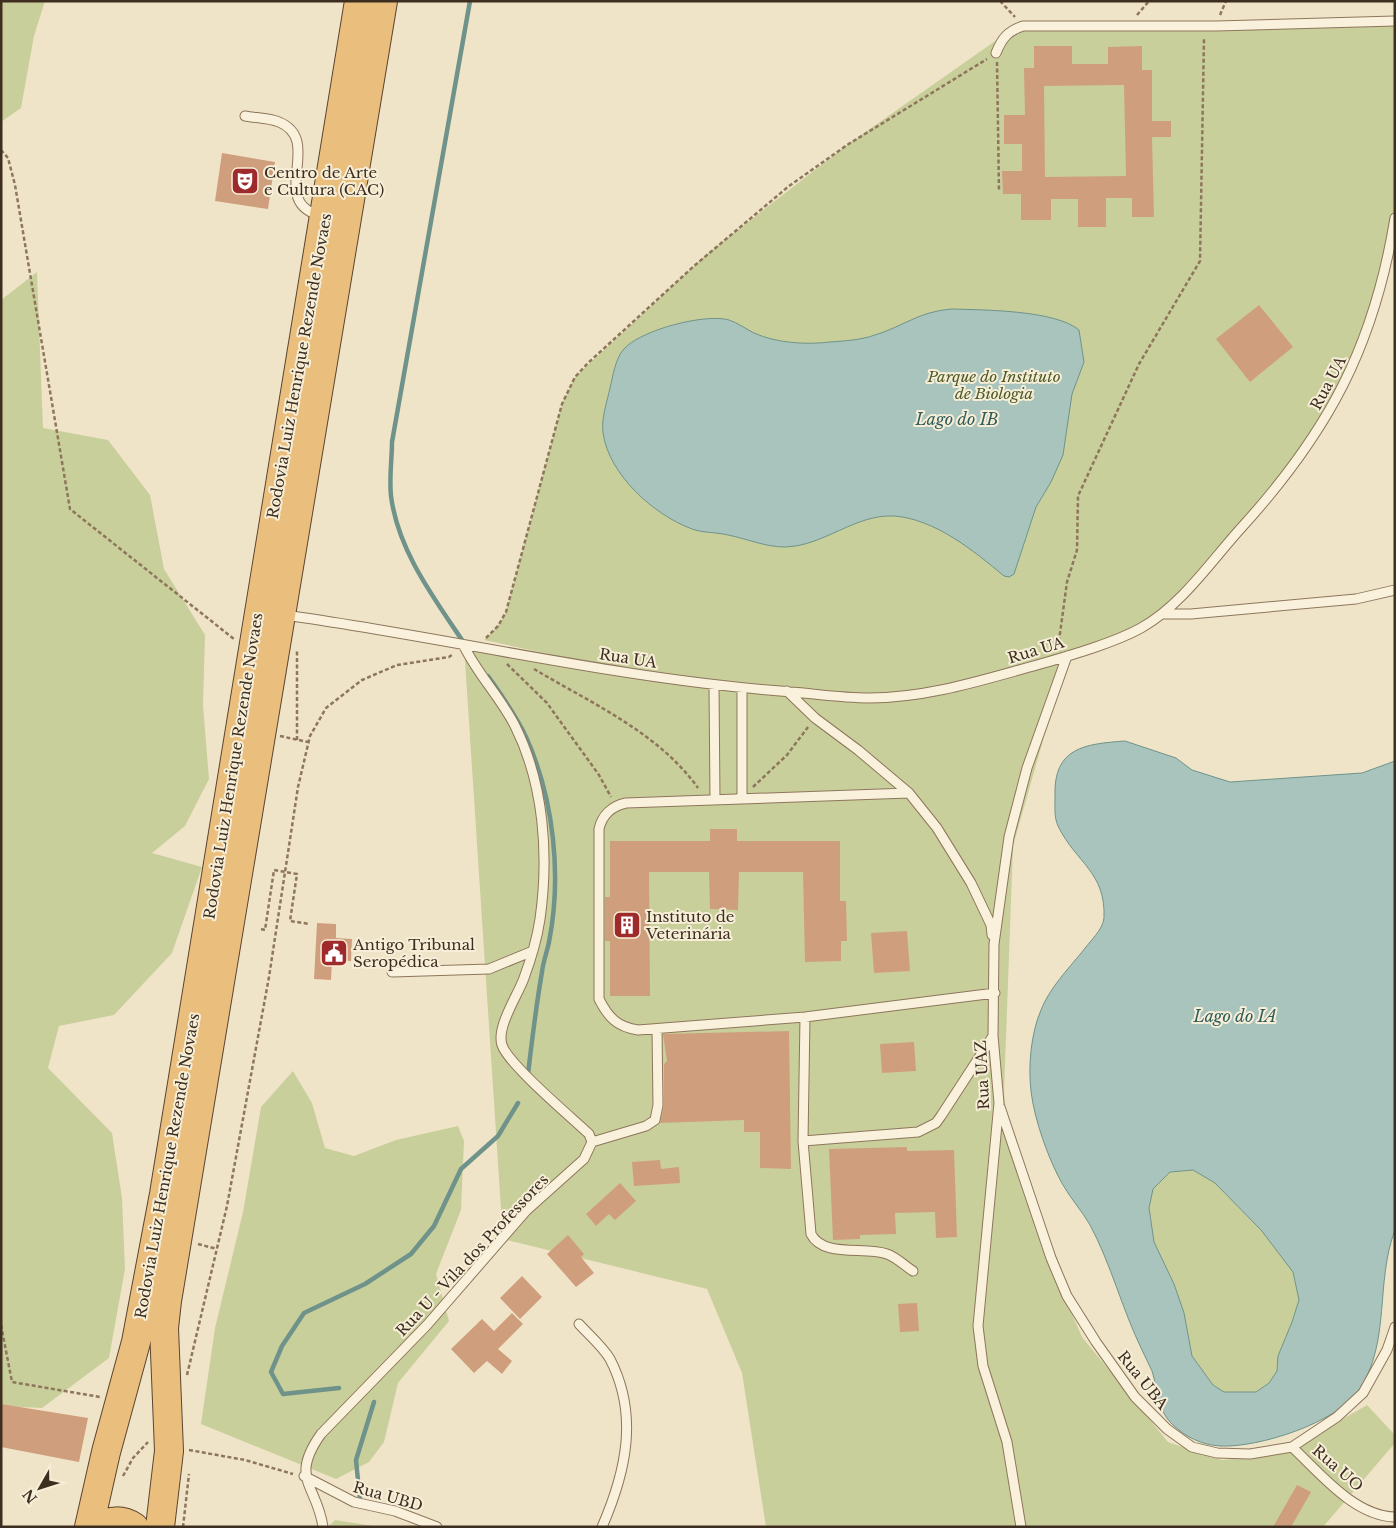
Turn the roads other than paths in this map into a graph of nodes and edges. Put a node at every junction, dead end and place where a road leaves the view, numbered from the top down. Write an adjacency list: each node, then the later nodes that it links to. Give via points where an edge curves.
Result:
1 (358, 1): 6 (highway, Rodovia Luiz Henrique Rezende Novaes)
2 (383, 1): 9 (highway, Rodovia Luiz Henrique Rezende Novaes)
3 (1395, 21): 4 (lane, via 1023,26 1004,36)
4 (996, 53)
5 (245, 116): 6 (lane, via 280,122 291,131 299,152 295,188 298,199 307,211)
6 (324, 217): 35 (highway, Rodovia Luiz Henrique Rezende Novaes, via 162,1203 136,1342)
7 (1395, 218): 10 (lane, Rua UA, via 1387,269 1364,343 1338,396 1304,453 1274,492)
8 (1395, 590): 10 (lane, via 1356,600)
9 (280, 614): 11 (lane, Rua UA); 38 (highway, Rodovia Luiz Henrique Rezende Novaes, via 167,1301 164,1328 180,1440 167,1483)
10 (1162, 614): 12 (lane, Rua UA, via 1139,629)
11 (464, 646): 13 (lane, Rua UA); 20 (lane, via 516,727 539,798 544,868)
12 (1067, 656): 15 (lane, Rua UA, via 933,692 869,698); 19 (lane, Rua UAZ, via 1027,768 1011,828)
13 (714, 685): 14 (lane, Rua UA); 18 (lane)
14 (742, 688): 15 (lane, Rua UA); 17 (lane)
15 (787, 691): 16 (lane, via 815,718)
16 (909, 793): 17 (lane); 19 (lane, via 938,828 971,882 991,925)
17 (742, 798): 18 (lane)
18 (711, 800): 24 (lane, via 626,803 616,806 602,819 599,829 599,999 616,1024 638,1030)
19 (994, 944): 22 (lane, Rua UAZ)
20 (534, 951): 21 (lane, via 489,969); 28 (lane, via 502,1030 502,1047 589,1134)
21 (392, 972)
22 (995, 993): 23 (lane); 25 (lane, Rua UAZ)
23 (805, 1017): 24 (lane); 27 (lane)
24 (657, 1029): 28 (lane, via 658,1106 655,1120 646,1126)
25 (993, 1036): 26 (lane, Rua UAZ); 27 (lane, via 936,1123 918,1132)
26 (999, 1103): 32 (lane, Rua UBA, via 1067,1296 1135,1397 1167,1429 1192,1446 1217,1453 1250,1454); 42 (lane, Rua UAZ, via 978,1326 984,1366 1007,1442)
27 (803, 1141): 29 (lane, via 809,1226 813,1239 834,1249 869,1249 888,1254)
28 (592, 1142): 33 (lane, Rua U - Vila dos Professores, via 584,1159 537,1200 427,1325 320,1434 310,1452)
29 (913, 1271)
30 (579, 1324): 41 (lane, via 609,1358 628,1418 620,1469)
31 (1395, 1327): 32 (lane, Rua UBA, via 1387,1350 1363,1393 1337,1416)
32 (1292, 1447): 34 (lane, Rua UO, via 1349,1499 1375,1514)
33 (304, 1476): 39 (lane); 40 (lane, Rua UBD, via 348,1500 395,1511)
34 (1395, 1517)
35 (89, 1527)
36 (99, 1527): 37 (highway, via 112,1521)
37 (134, 1527)
38 (160, 1527)
39 (323, 1527)
40 (437, 1527)
41 (602, 1527)
42 (1021, 1527)

